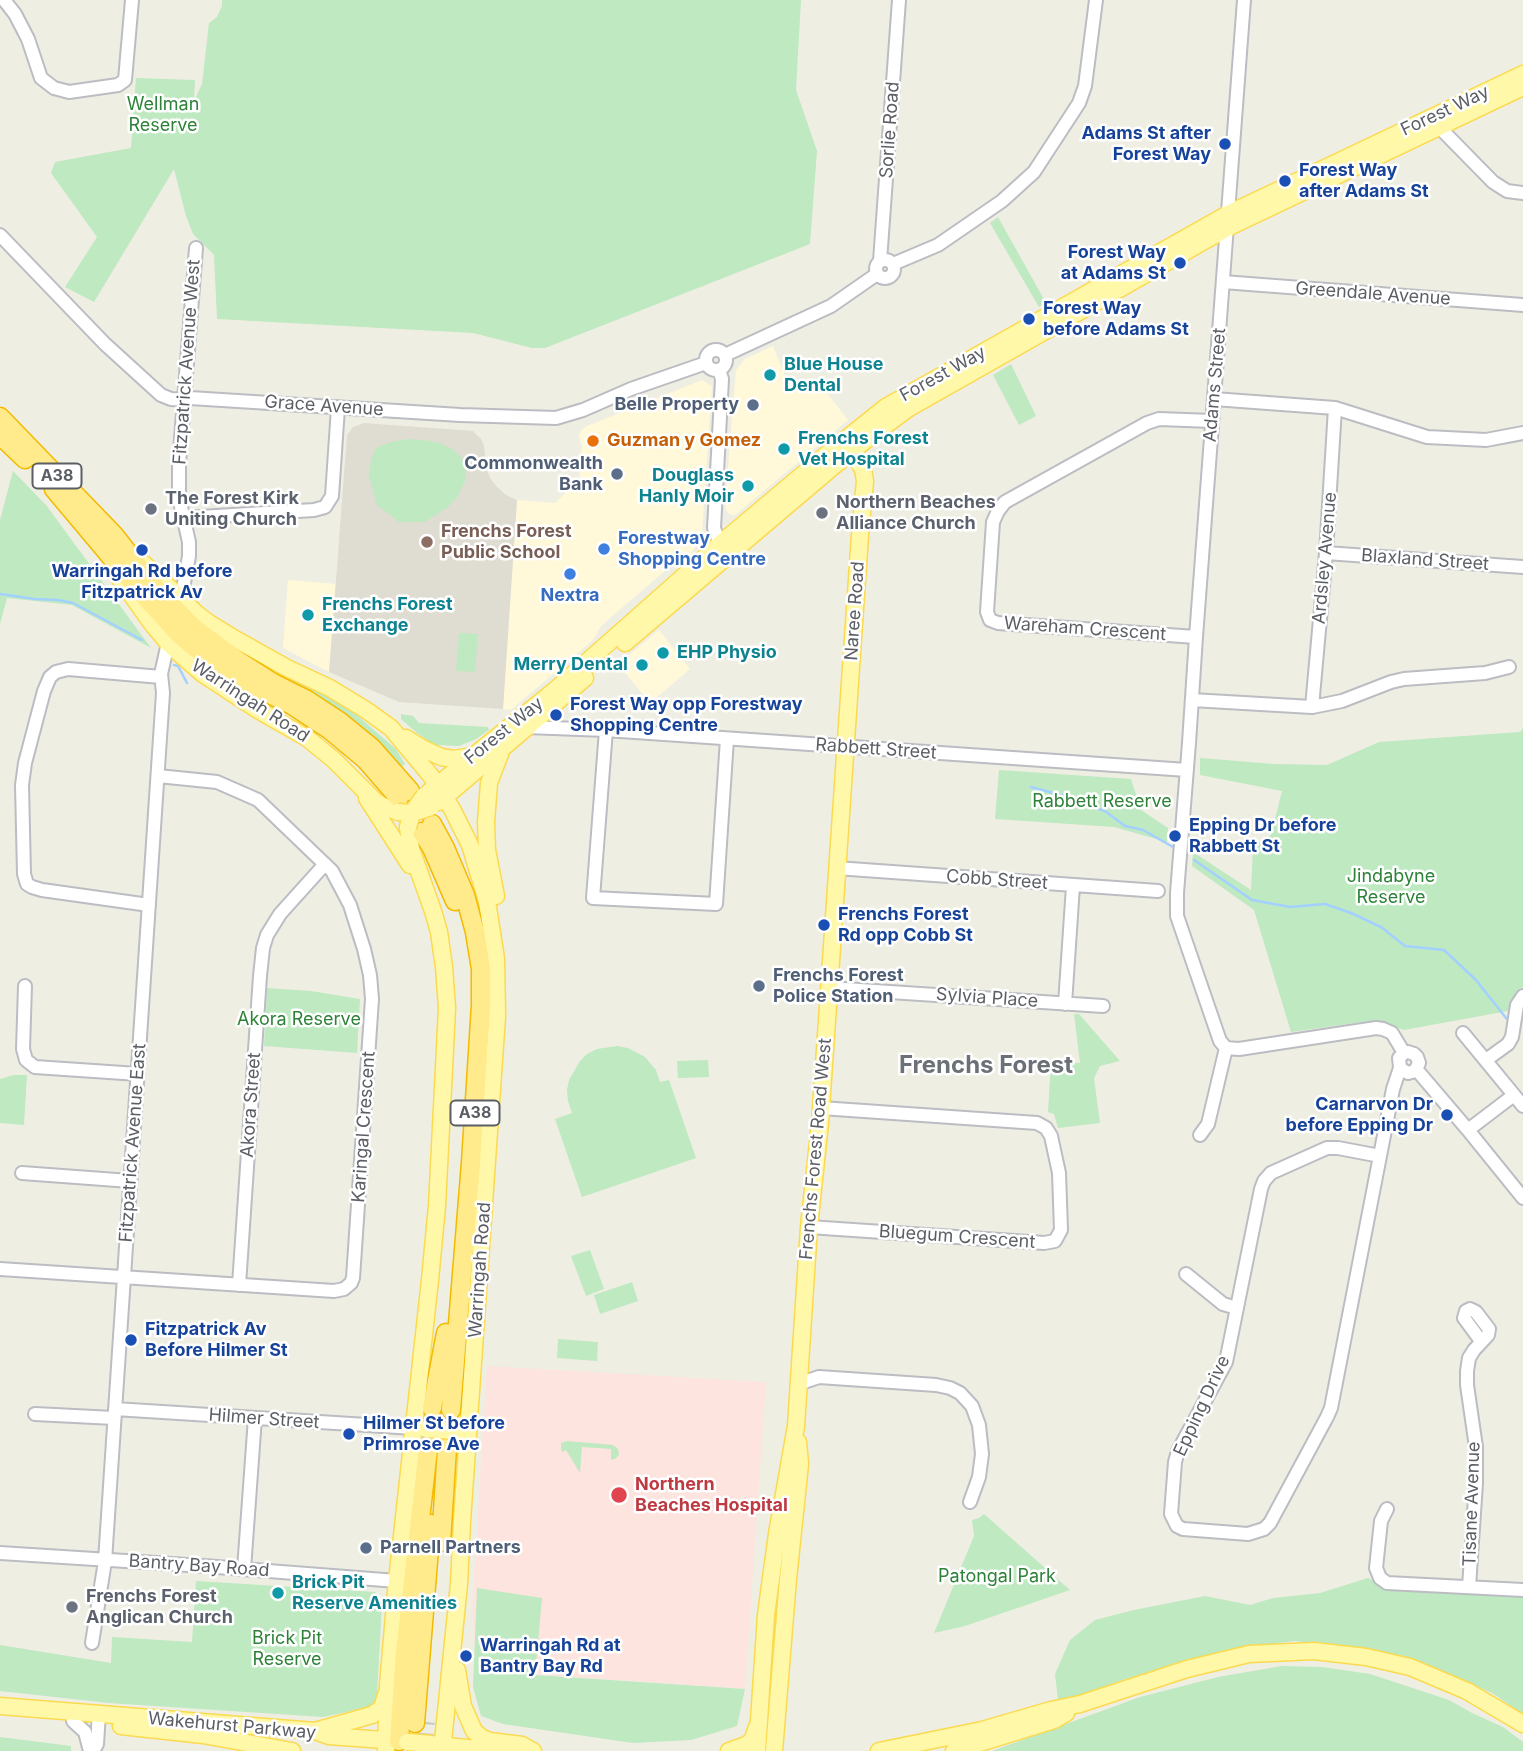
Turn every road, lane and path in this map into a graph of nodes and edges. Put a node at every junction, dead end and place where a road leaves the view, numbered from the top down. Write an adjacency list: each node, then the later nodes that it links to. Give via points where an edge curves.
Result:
1 (4, 0): 2 (street, via 28,39 41,78 69,92 125,80)
2 (132, 0)
3 (899, 0): 13 (street, Sorlie Road)
4 (1096, 0): 13 (street, via 1079,103 1034,172 939,245)
5 (1244, 0): 10 (street, Adams Street)
6 (1523, 74): 8 (main road, Forest Way)
7 (1523, 87): 8 (main road, Forest Way)
8 (1437, 122): 9 (street, via 1493,182 1507,191); 10 (main road, Forest Way)
9 (1523, 193)
10 (1228, 221): 14 (street, Adams Street); 27 (main road, Forest Way)
11 (0, 235): 20 (street, Grace Avenue, via 161,396)
12 (195, 248): 20 (street, Fitzpatrick Avenue West)
13 (887, 262): 16 (street, via 894,271 891,276 877,274 831,306)
14 (1223, 282): 15 (street, Greendale Avenue); 19 (street, Adams Street)
15 (1523, 305)
16 (725, 355): 17 (street, via 713,350); 18 (street, via 726,364)
17 (706, 363): 18 (street); 21 (street, Grace Avenue, via 556,418)
18 (719, 370): 31 (street, via 714,528)
19 (1214, 399): 22 (street); 24 (street, Adams Street)
20 (184, 400): 21 (street, Grace Avenue); 28 (street, Fitzpatrick Avenue West, via 178,483)
21 (338, 408): 28 (street, via 332,496 325,507)
22 (1335, 408): 25 (street, via 1427,437 1486,440); 32 (street, Ardsley Avenue)
23 (0, 416): 30 (highway, Warringah Road / A38)
24 (1212, 421): 35 (street, Adams Street); 35 (street, Wareham Crescent, via 1146,422 1005,502 993,523 986,612 998,623)
25 (1523, 433)
26 (0, 435): 29 (highway, Warringah Road / A38)
27 (848, 445): 31 (main road, Forest Way); 45 (main road, Naree Road, via 865,481)
28 (184, 518): 34 (street, Fitzpatrick Avenue West, via 190,556)
29 (86, 527): 36 (main road, Warringah Road / A38); 52 (highway, Warringah Road / A38, via 194,647 330,730)
30 (114, 535): 34 (main road, Warringah Road / A38); 52 (highway, Warringah Road / A38, via 195,629 273,683 340,721 372,748)
31 (725, 549): 41 (main road, Forest Way); 47 (main road, Forest Way)
32 (1326, 553): 33 (street, Blaxland Street); 40 (street, Ardsley Avenue)
33 (1523, 567)
34 (181, 599): 42 (main road, Warringah Road / A38, via 237,640 330,688)
35 (1196, 637): 39 (street, Adams Street)
36 (168, 643): 38 (street, Fitzpatrick Avenue East); 50 (main road, Warringah Road / A38, via 203,674 307,738)
37 (1509, 667): 40 (street, via 1404,679)
38 (161, 676): 49 (street, Fitzpatrick Avenue East); 58 (street, via 56,672 44,691 22,785 27,884)
39 (1192, 700): 40 (street); 48 (street, Adams Street)
40 (1312, 708)
41 (526, 727): 43 (street, Rabbett Street); 46 (main road, Forest Way)
42 (391, 728): 47 (main road, via 441,757); 51 (main road, Warringah Road / A38)
43 (606, 730): 44 (street, Rabbett Street); 44 (street, via 593,898 716,904)
44 (727, 739): 45 (street, Rabbett Street)
45 (845, 747): 48 (street, Rabbett Street); 54 (main road, Frenchs Forest Road West)
46 (503, 748): 51 (main road, Forest Way); 64 (main road, via 491,778 486,822 502,944)
47 (472, 757): 51 (main road, Forest Way)
48 (1187, 770): 66 (street, via 1177,916)
49 (158, 776): 53 (street, Karingal Crescent, via 217,782 251,796); 58 (street, Fitzpatrick Avenue East)
50 (354, 779): 52 (main road, Warringah Road, via 374,801 390,810); 56 (main road, A38)
51 (441, 791): 52 (main road); 64 (main road, Warringah Road / A38, via 470,845 487,901 496,958)
52 (415, 811): 52 (highway, Warringah Road / A38, via 446,848 465,895 481,969 471,1163 441,1410 468,1073 470,970 454,899); 56 (main road, Warringah Road, via 411,849)
53 (325, 864): 85 (street, Akora Street, via 280,914 263,948); 85 (street, Karingal Crescent, via 350,905 371,988 353,1278 340,1291)
54 (836, 868): 55 (street, Cobb Street); 60 (main road, Frenchs Forest Road West)
55 (1073, 886): 57 (street, Cobb Street); 62 (street)
56 (425, 887): 93 (main road, Warringah Road / A38, via 442,951 447,1008)
57 (1158, 891)
58 (149, 905): 71 (street, Fitzpatrick Avenue East)
59 (25, 986): 71 (street, via 26,1060 35,1067)
60 (829, 988): 62 (street, Sylvia Place); 74 (main road, Frenchs Forest Road West)
61 (1523, 996): 68 (street, via 1517,1005 1513,1037)
62 (1065, 1004): 63 (street, Sylvia Place)
63 (1102, 1006)
64 (497, 1016): 94 (main road, Warringah Road / A38)
65 (1463, 1033): 68 (street)
66 (1226, 1048): 67 (street, via 1376,1028 1392,1033); 76 (street, via 1208,1124)
67 (1404, 1053): 69 (street, via 1399,1058); 70 (street, via 1417,1057)
68 (1486, 1060): 72 (street)
69 (1400, 1068): 70 (street, via 1408,1073); 77 (street, Epping Drive)
70 (1416, 1069): 75 (street)
71 (138, 1074): 79 (street, Fitzpatrick Avenue East)
72 (1514, 1095): 73 (street); 75 (street)
73 (1523, 1106)
74 (821, 1108): 81 (main road, Frenchs Forest Road West); 81 (street, Bluegum Crescent, via 1046,1128 1059,1173 1061,1230 1055,1241 1044,1243)
75 (1468, 1130): 80 (street)
76 (1200, 1135)
77 (1380, 1156): 86 (street, Epping Drive, via 1327,1148 1271,1173 1261,1189); 86 (street, Epping Drive, via 1327,1417 1264,1529 1248,1534 1183,1529 1171,1514 1175,1462 1226,1362)
78 (22, 1173): 79 (street)
79 (130, 1181): 84 (street, Fitzpatrick Avenue East)
80 (1523, 1198)
81 (809, 1227): 88 (main road, Frenchs Forest Road West)
82 (0, 1269): 84 (street, Karingal Crescent)
83 (1186, 1275): 86 (street, via 1223,1304)
84 (124, 1277): 85 (street, Karingal Crescent); 90 (street, Fitzpatrick Avenue East)
85 (239, 1284)
86 (1237, 1308)
87 (1481, 1341): 101 (street, Tisane Avenue, via 1467,1370 1476,1447)
88 (799, 1384): 92 (main road, Frenchs Forest Road West); 95 (street, via 819,1377 936,1385 960,1393 972,1406 980,1431 979,1477)
89 (36, 1414): 90 (street, Hilmer Street)
90 (115, 1414): 91 (street, Hilmer Street); 98 (street, Fitzpatrick Avenue East)
91 (255, 1419): 93 (street, Hilmer Street); 99 (street)
92 (796, 1426): 112 (main road, Frenchs Forest Road West, via 766,1615); 123 (main road, Frenchs Forest Road West, via 800,1464)
93 (420, 1429): 94 (main road, bridge); 100 (main road, Warringah Road / A38)
94 (463, 1432): 104 (main road, Warringah Road / A38)
95 (970, 1502)
96 (1387, 1509): 101 (street, via 1381,1521 1376,1568 1380,1578 1387,1583)
97 (0, 1553): 98 (street, Bantry Bay Road)
98 (105, 1560): 99 (street, Bantry Bay Road); 103 (street, Fitzpatrick Avenue East)
99 (244, 1569): 100 (street, Bantry Bay Road)
100 (397, 1581): 105 (main road, Warringah Road / A38)
101 (1469, 1587): 102 (street)
102 (1523, 1590)
103 (92, 1643)
104 (453, 1654): 116 (main road, Warringah Road / A38); 120 (main road, via 463,1706 474,1731 490,1741)
105 (388, 1685): 114 (main road, via 379,1712); 115 (main road, Warringah Road / A38)
106 (1080, 1704): 113 (main road, via 1249,1654 1314,1651 1409,1667 1467,1691); 124 (main road); 125 (main road, via 1054,1720)
107 (0, 1706): 109 (main road, Wakehurst Parkway)
108 (0, 1713): 110 (main road, Wakehurst Parkway)
109 (99, 1718): 110 (main road, Wakehurst Parkway); 114 (main road, Wakehurst Parkway); 117 (street); 118 (main road, Wakehurst Parkway)
110 (73, 1721): 117 (street, via 85,1732)
111 (420, 1722): 115 (highway, via 437,1448)
112 (758, 1723): 121 (main road, via 752,1741); 122 (main road, Frenchs Forest Road West)
113 (1523, 1724)
114 (315, 1731): 115 (main road, Wakehurst Parkway)
115 (395, 1745): 116 (main road, Wakehurst Parkway, bridge)
116 (439, 1747): 119 (main road, Wakehurst Parkway)
117 (92, 1751)
118 (292, 1751)
119 (505, 1751)
120 (533, 1751)
121 (729, 1751)
122 (757, 1751)
123 (774, 1751)
124 (879, 1751)
125 (954, 1751)

